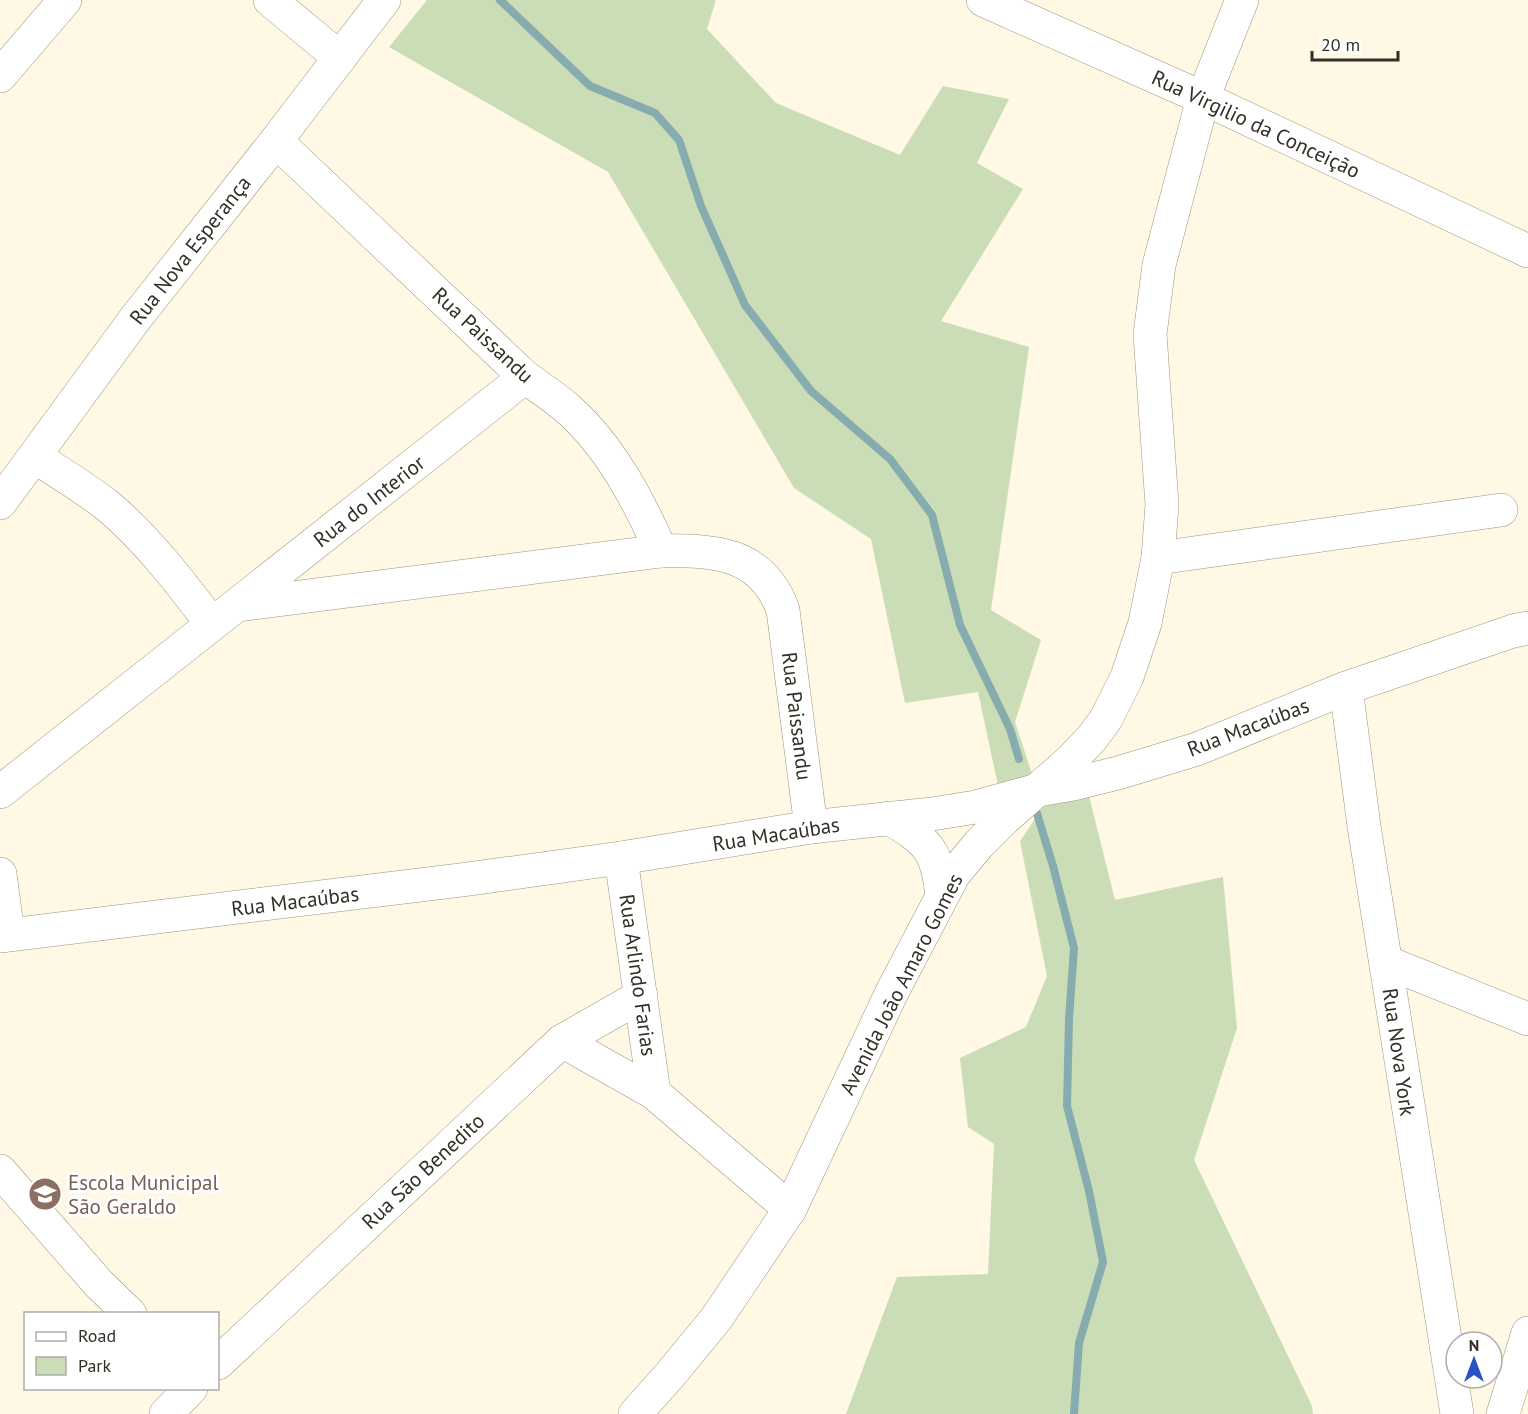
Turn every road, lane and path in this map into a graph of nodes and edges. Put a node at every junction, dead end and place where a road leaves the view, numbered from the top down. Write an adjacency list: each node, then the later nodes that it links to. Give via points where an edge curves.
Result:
1 (65, 0): 7 (street)
2 (270, 0): 6 (street)
3 (384, 0): 6 (street, Rua Nova Esperança)
4 (982, 0): 8 (street, Rua Virgilio da Conceição)
5 (1242, 0): 8 (street, Avenida João Amaro Gomes)
6 (340, 58): 9 (street, Rua Nova Esperança)
7 (1, 74)
8 (1203, 98): 10 (street, Rua Virgilio da Conceição); 16 (street, Avenida João Amaro Gomes, via 1153,298 1150,334 1162,505)
9 (276, 141): 11 (street, Rua Paissandu); 12 (street, Rua Nova Esperança, via 135,319)
10 (1528, 250)
11 (525, 377): 15 (street, Rua Paissandu, via 566,407 603,448 644,512); 17 (street, Rua do Interior)
12 (35, 457): 13 (street, Rua Nova Esperança); 18 (street, via 92,494 129,525)
13 (0, 503)
14 (1501, 510): 16 (street)
15 (661, 551): 17 (street, Rua Paissandu); 24 (street, Rua Paissandu, via 697,551 738,559 770,584 778,596 785,623)
16 (1158, 558): 21 (street, Avenida João Amaro Gomes, via 1145,623 1127,677 1106,719 1070,761)
17 (238, 605): 18 (street, Rua do Interior)
18 (212, 624): 22 (street, Rua do Interior)
19 (1528, 628): 20 (street, Rua Macaúbas)
20 (1347, 688): 21 (street, Rua Macaúbas, via 1197,749 1118,773); 29 (street, Rua Nova York)
21 (1038, 790): 23 (street, Rua Macaúbas, via 976,807); 27 (street, Avenida João Amaro Gomes, via 979,844)
22 (0, 792)
23 (889, 818): 24 (street, Rua Macaúbas); 27 (street, via 915,833 930,849 939,868)
24 (811, 827): 25 (street, Rua Macaúbas)
25 (621, 858): 28 (street, Rua Macaúbas); 30 (street, Rua Arlindo Farias)
26 (0, 874): 28 (street)
27 (942, 896): 35 (street, Avenida João Amaro Gomes, via 892,992)
28 (4, 935)
29 (1386, 962): 31 (street); 42 (street, Rua Nova York)
30 (641, 996): 32 (street, Rua São Benedito); 33 (street, Rua Arlindo Farias)
31 (1528, 1018)
32 (562, 1041): 33 (street, Rua Arlindo Farias); 38 (street, Rua São Benedito)
33 (654, 1093): 35 (street, Rua Arlindo Farias)
34 (0, 1171): 36 (street)
35 (790, 1209): 41 (street, Avenida João Amaro Gomes, via 716,1318)
36 (128, 1312)
37 (1528, 1332): 43 (street)
38 (219, 1362)
39 (190, 1390): 40 (street)
40 (166, 1414)
41 (635, 1414)
42 (1457, 1414)
43 (1503, 1414)

